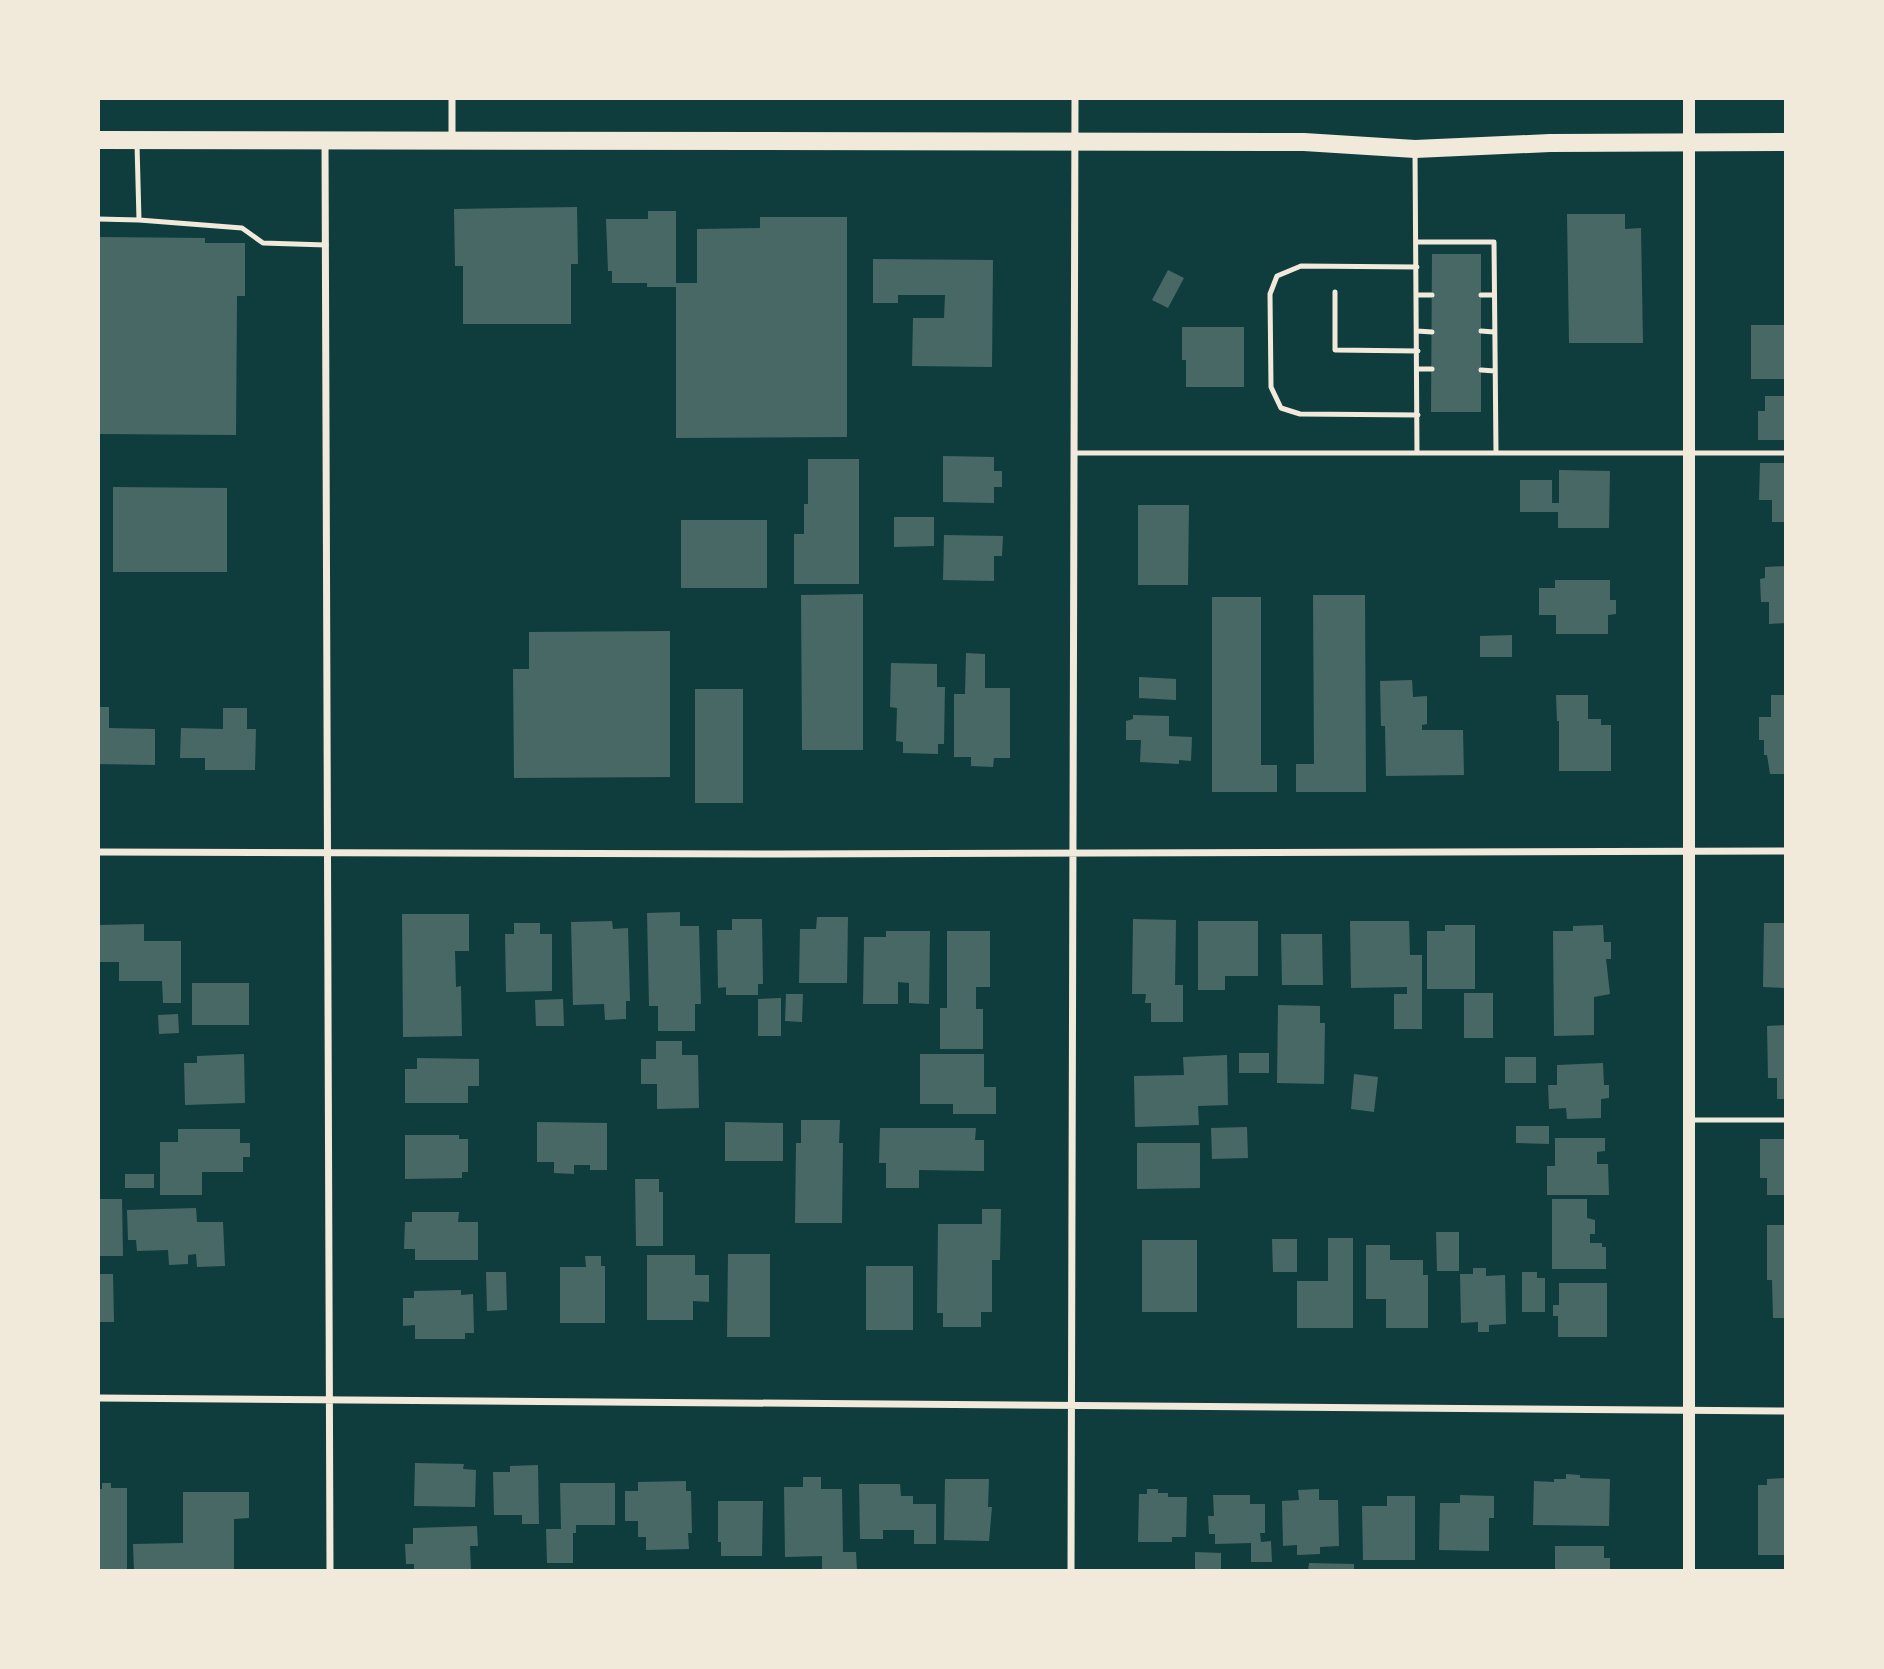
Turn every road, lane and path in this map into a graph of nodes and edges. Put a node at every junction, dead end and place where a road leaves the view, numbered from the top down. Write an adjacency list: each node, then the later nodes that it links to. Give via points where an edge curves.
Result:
1 (452, 98): 6 (street)
2 (1075, 98): 8 (street)
3 (1689, 98): 10 (street)
4 (98, 140): 5 (main road)
5 (137, 141): 7 (main road); 13 (lane)
6 (452, 141): 7 (main road); 8 (main road)
7 (325, 142): 15 (street)
8 (1075, 142): 11 (main road, via 1304,142); 34 (street)
9 (1786, 142): 10 (main road)
10 (1689, 143): 11 (main road); 33 (street)
11 (1415, 149): 14 (lane)
12 (98, 219): 13 (lane)
13 (139, 220): 15 (lane, via 242,228 263,243)
14 (1416, 242): 16 (lane); 21 (lane, via 1494,242)
15 (326, 245): 39 (street)
16 (1417, 267): 18 (lane); 31 (lane, via 1301,266 1276,276 1269,294 1271,387 1282,408 1300,414)
17 (1335, 292): 26 (lane, via 1335,350)
18 (1417, 295): 19 (lane); 22 (lane)
19 (1432, 295)
20 (1481, 295): 21 (lane)
21 (1494, 295): 25 (lane)
22 (1417, 331): 24 (lane); 26 (lane)
23 (1481, 331): 25 (lane)
24 (1432, 332)
25 (1494, 332): 30 (lane)
26 (1418, 351): 27 (lane)
27 (1418, 369): 28 (lane); 31 (lane)
28 (1432, 369)
29 (1481, 370): 30 (lane)
30 (1495, 371): 32 (lane)
31 (1418, 415): 35 (lane)
32 (1496, 452): 33 (lane); 35 (lane)
33 (1689, 452): 36 (lane); 40 (street)
34 (1074, 453): 35 (lane); 41 (street)
35 (1417, 453)
36 (1786, 453)
37 (1786, 850): 40 (street)
38 (98, 852): 39 (street)
39 (328, 852): 41 (street); 45 (street)
40 (1689, 852): 41 (street); 42 (street)
41 (1073, 853): 46 (street)
42 (1689, 1120): 43 (lane); 47 (street)
43 (1786, 1120)
44 (98, 1398): 45 (street)
45 (330, 1400): 46 (street); 49 (street)
46 (1071, 1405): 47 (street); 50 (street)
47 (1689, 1410): 48 (street); 51 (street)
48 (1786, 1410)
49 (330, 1571)
50 (1071, 1571)
51 (1689, 1571)

